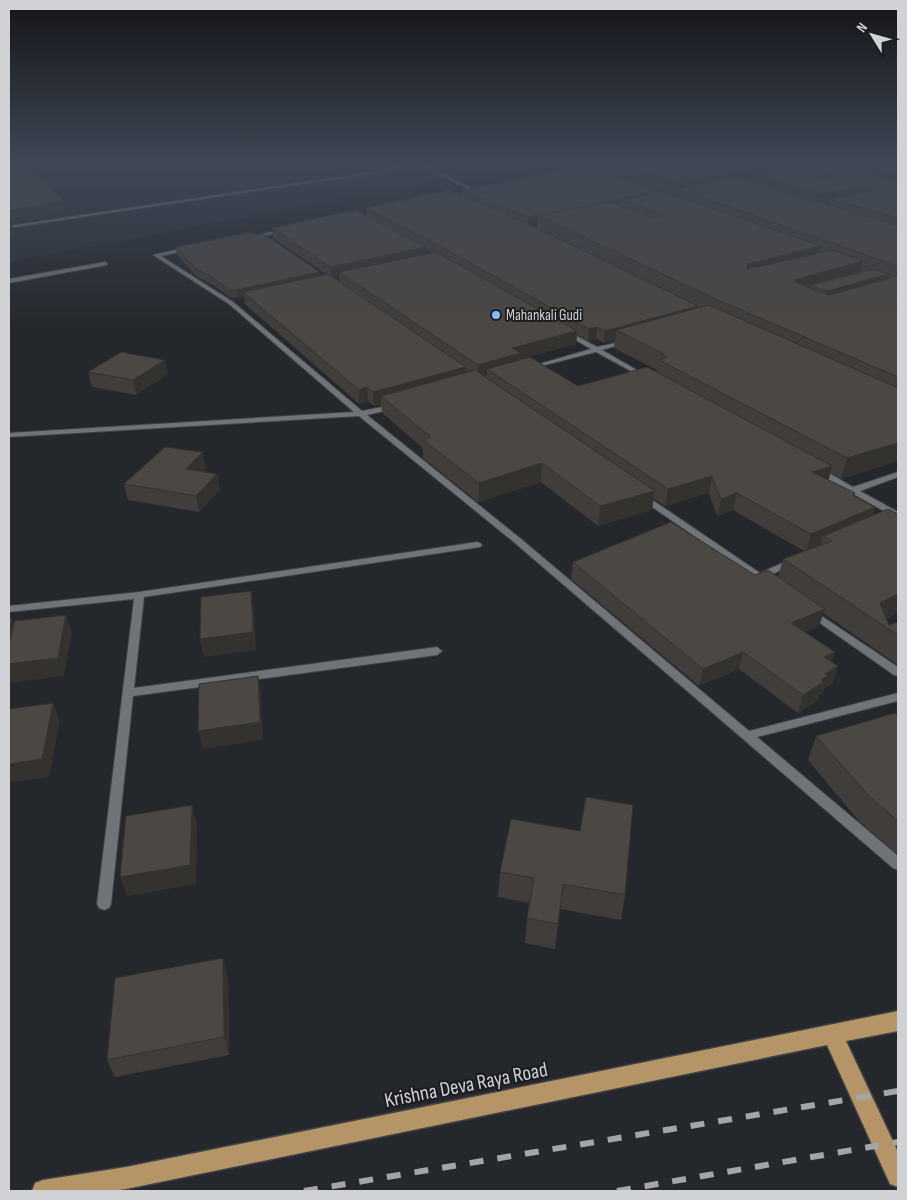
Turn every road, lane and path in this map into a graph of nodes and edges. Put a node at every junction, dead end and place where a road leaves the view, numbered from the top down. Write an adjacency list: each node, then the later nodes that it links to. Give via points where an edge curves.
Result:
1 (56, 220): 2 (street)
2 (9, 227)
3 (21, 229): 5 (street)
4 (290, 229): 6 (street)
5 (9, 231)
6 (262, 235): 7 (street); 8 (street)
7 (243, 239)
8 (270, 240)
9 (194, 248): 18 (street, via 156,255 235,302)
10 (105, 264): 11 (street)
11 (9, 281)
12 (563, 331): 14 (street)
13 (633, 339): 14 (street)
14 (596, 350): 15 (street); 16 (street)
15 (523, 370)
16 (656, 383)
17 (400, 404): 18 (street)
18 (361, 414): 19 (street); 36 (street, via 518,541)
19 (9, 435)
20 (811, 467): 22 (street)
21 (898, 474): 22 (street)
22 (852, 490): 24 (street)
23 (638, 493): 27 (street)
24 (895, 519)
25 (477, 545): 29 (street)
26 (802, 558): 27 (street)
27 (759, 576): 28 (street)
28 (772, 585)
29 (139, 595): 31 (street); 34 (street)
30 (802, 606): 33 (street)
31 (9, 609)
32 (437, 651): 34 (street)
33 (898, 672)
34 (128, 693): 38 (street)
35 (898, 698): 36 (street)
36 (746, 736): 37 (street)
37 (898, 864)
38 (104, 904)
39 (898, 1021): 40 (main road, Krishna Deva Raya Road)
40 (834, 1036): 41 (main road); 42 (main road, Krishna Deva Raya Road, via 126,1178)
41 (898, 1176)
42 (43, 1191)

